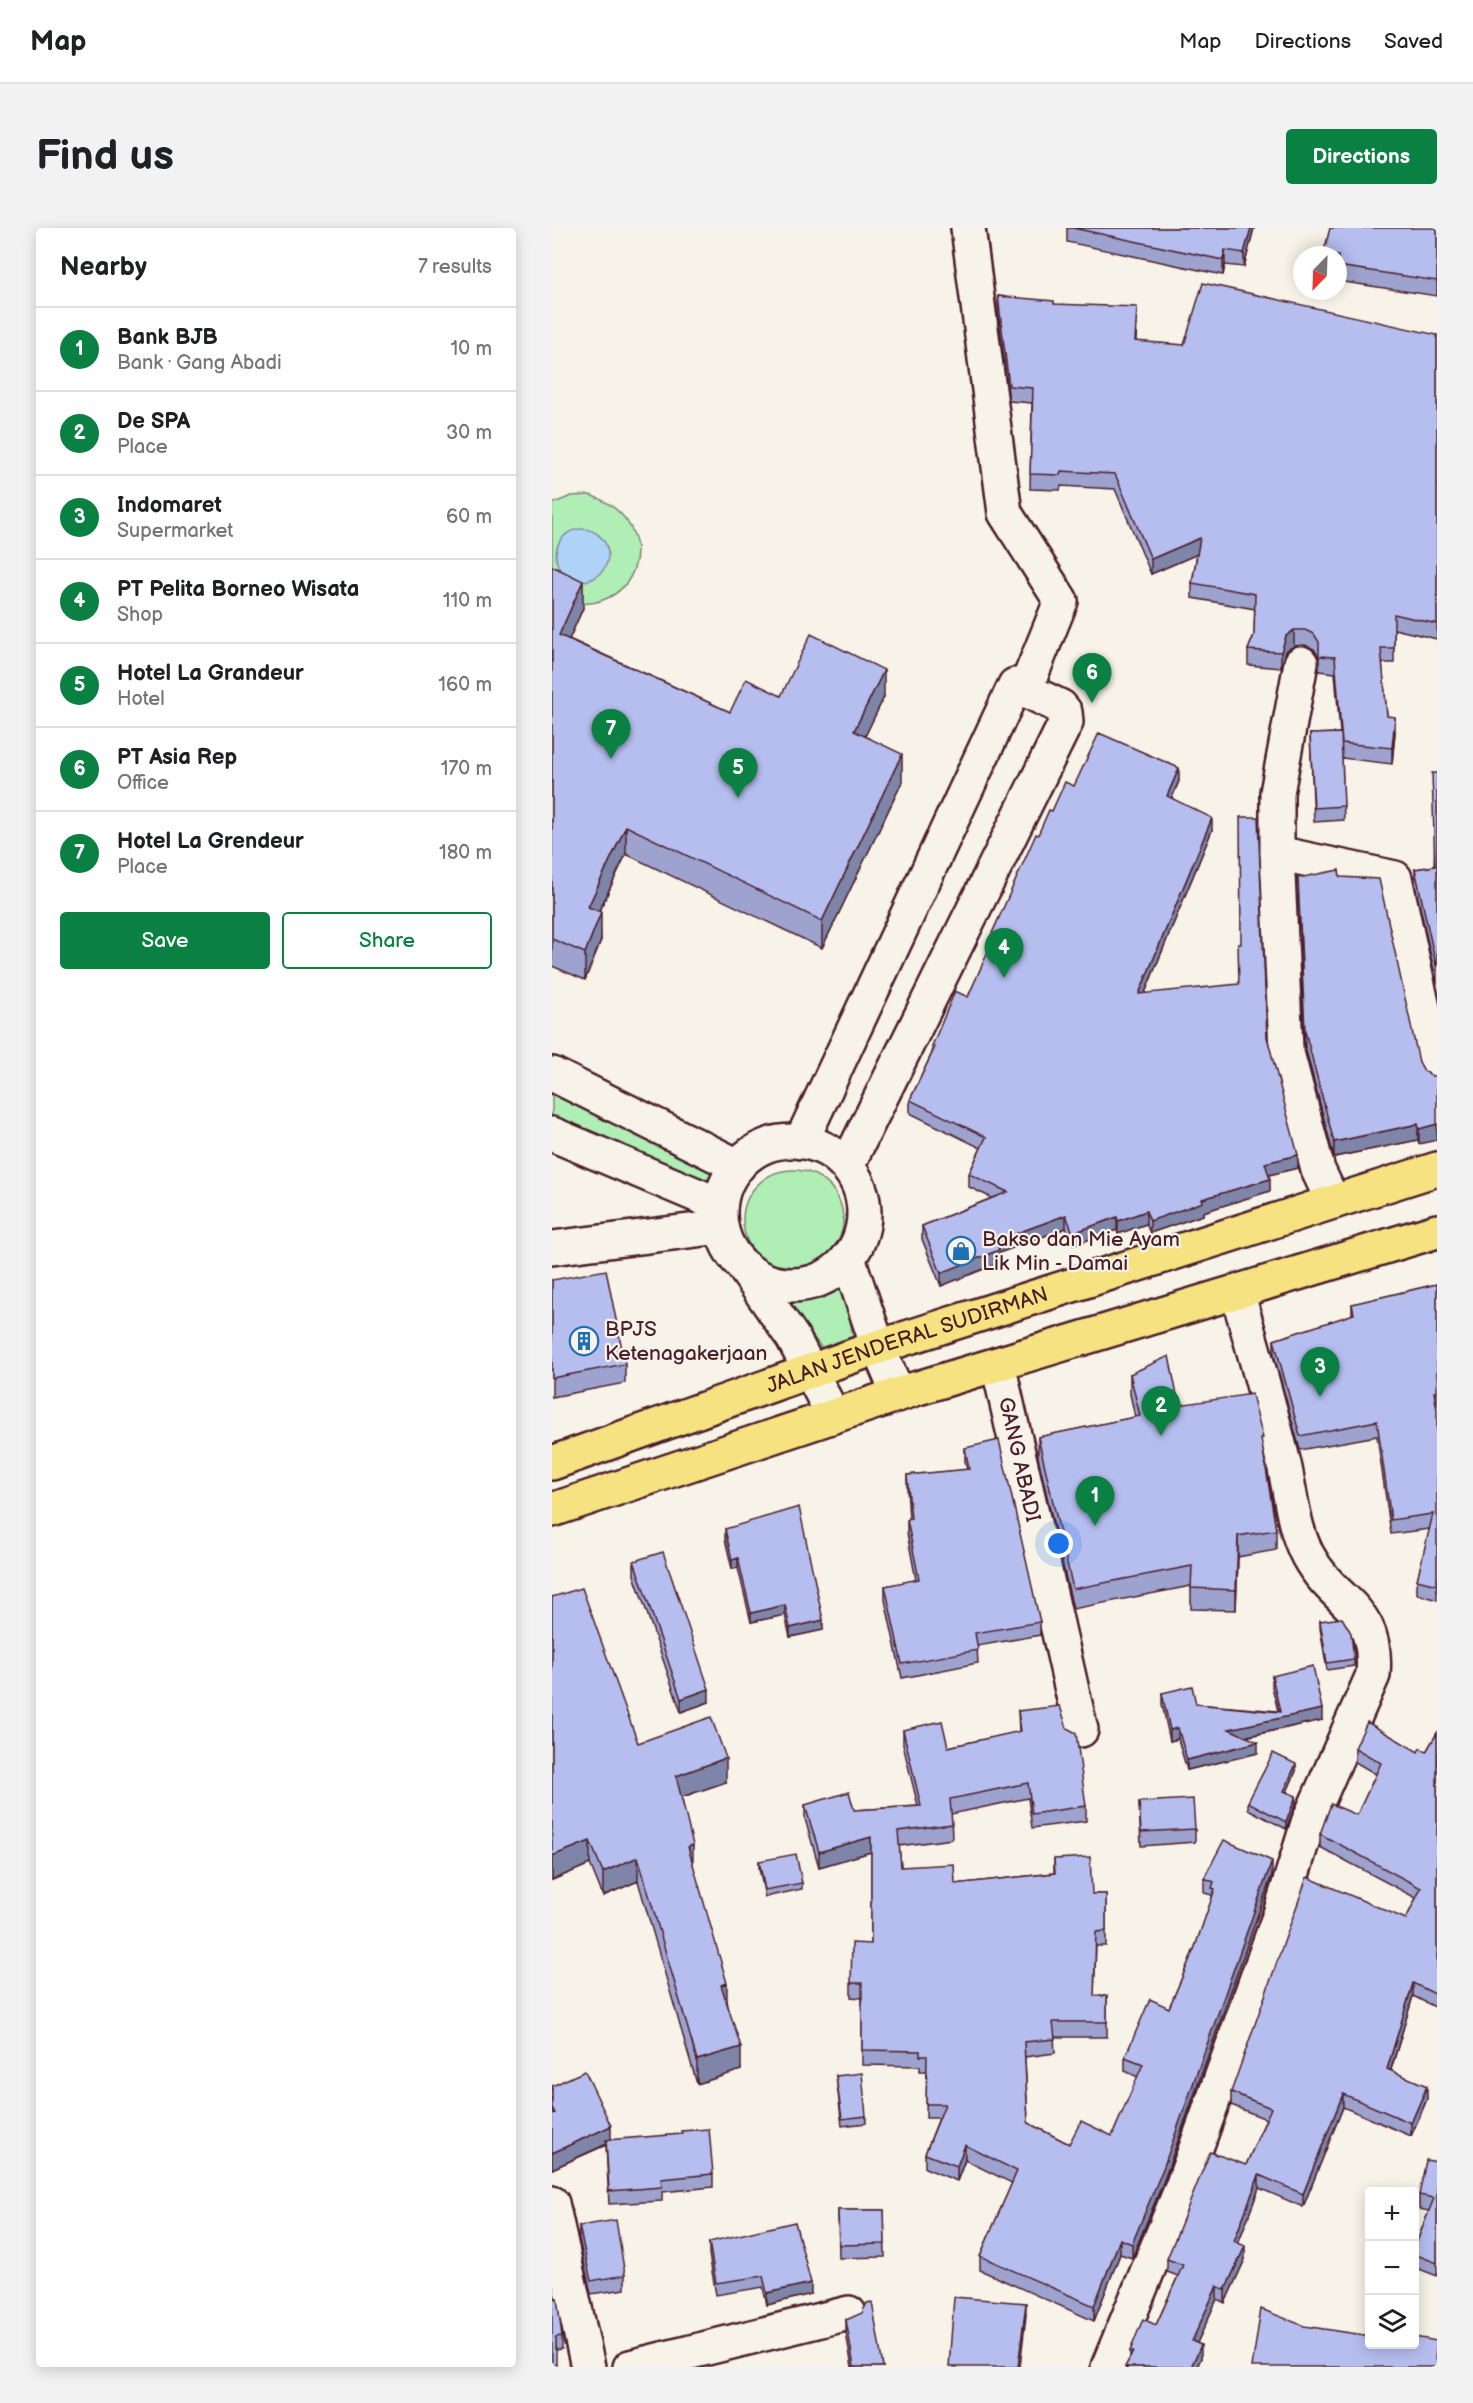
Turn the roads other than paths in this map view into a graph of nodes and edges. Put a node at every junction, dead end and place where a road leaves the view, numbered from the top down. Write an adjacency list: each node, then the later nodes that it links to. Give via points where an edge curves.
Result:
1 (968, 228): 3 (street, via 1005,513 1061,601)
2 (1301, 663): 4 (street, via 1277,793)
3 (1025, 690): 8 (street, via 1015,685); 10 (street, via 1061,707 1066,722)
4 (1277, 853): 5 (street, via 1395,878); 12 (street, via 1286,1049 1318,1170)
5 (1437, 1073)
6 (552, 1074): 9 (street)
7 (552, 1134): 13 (street)
8 (801, 1142): 9 (street, via 766,1146); 10 (street, via 826,1150)
9 (738, 1166): 13 (street, via 726,1184)
10 (847, 1166): 16 (street, via 860,1188 864,1212 861,1236)
11 (1437, 1169): 12 (highway, JALAN JENDERAL SUDIRMAN)
12 (1333, 1202): 19 (highway, JALAN JENDERAL SUDIRMAN)
13 (721, 1216): 15 (street); 17 (street, via 733,1254)
14 (1437, 1232): 18 (highway)
15 (552, 1248)
16 (848, 1258): 17 (street, via 831,1274 809,1283 785,1285 762,1279); 19 (street)
17 (742, 1265): 21 (street, via 793,1338)
18 (1237, 1292): 20 (highway); 31 (street, via 1301,1539 1324,1578 1367,1624 1374,1651 1373,1675 1308,1822 1281,1911 1182,2187)
19 (878, 1347): 21 (highway, JALAN JENDERAL SUDIRMAN); 22 (street)
20 (998, 1364): 22 (highway); 26 (street, GANG ABADI)
21 (810, 1370): 23 (street); 24 (highway, JALAN JENDERAL SUDIRMAN)
22 (898, 1394): 23 (highway)
23 (833, 1415): 25 (highway)
24 (552, 1463)
25 (552, 1510)
26 (1081, 1730)
27 (552, 2203): 29 (street)
28 (849, 2313): 30 (street)
29 (588, 2367)
30 (630, 2367)
31 (1108, 2367)

